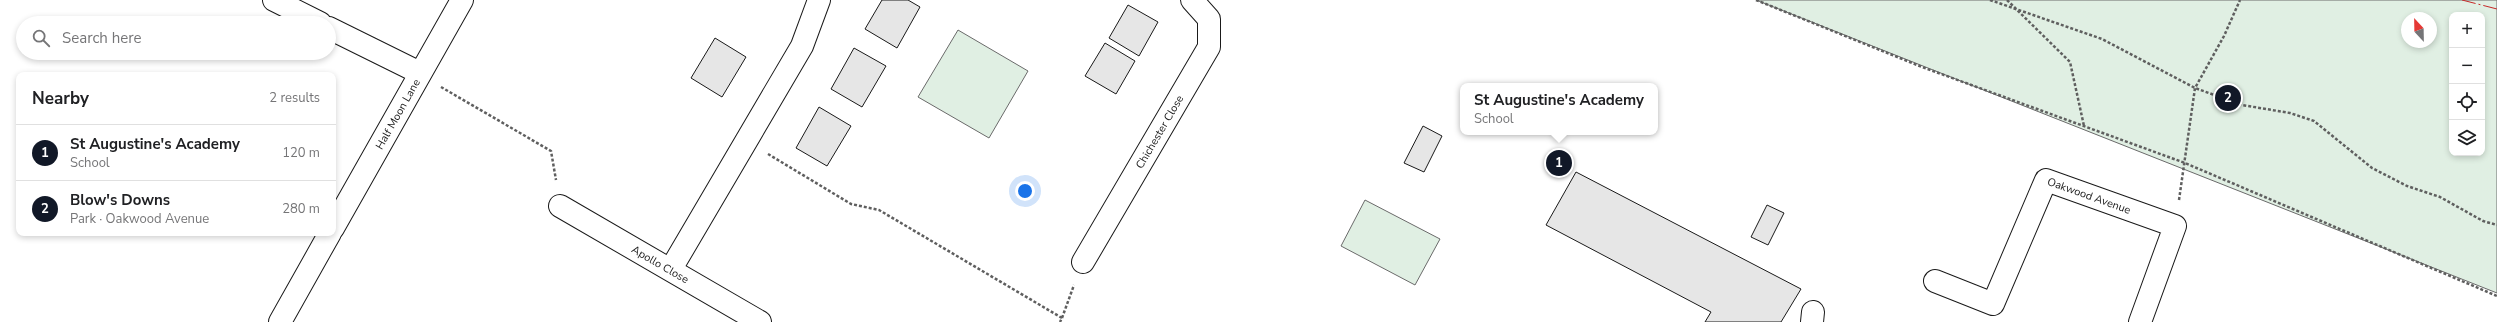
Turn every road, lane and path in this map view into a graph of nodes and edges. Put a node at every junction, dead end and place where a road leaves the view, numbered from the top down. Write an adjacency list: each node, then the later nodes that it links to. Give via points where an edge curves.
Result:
1 (274, 0): 10 (street)
2 (462, 0): 12 (street, Half Moon Lane)
3 (819, 0): 15 (street, via 802,46)
4 (1192, 0): 22 (street, Chichester Close, via 1209,19 1209,47)
5 (1756, 0): 14 (path, via 1922,67)
6 (1990, 0): 9 (path)
7 (2007, 0): 9 (path)
8 (2240, 0): 13 (path, via 2224,36)
9 (2016, 9): 13 (path, via 2102,39); 14 (path, via 2070,62)
10 (306, 16)
11 (336, 32): 12 (street)
12 (419, 74): 17 (path, via 551,151); 18 (street, Half Moon Lane)
13 (2195, 88): 16 (path); 19 (path, via 2242,105 2290,113 2314,121 2372,168 2407,186 2440,197 2483,221)
14 (2084, 126): 16 (path)
15 (746, 141): 23 (street); 26 (path, via 851,204 879,210)
16 (2185, 163): 20 (path); 25 (path)
17 (560, 206): 23 (street, Apollo Close)
18 (336, 223)
19 (2497, 225)
20 (2175, 226): 24 (street, Oakwood Avenue, via 2046,180 1993,304); 30 (street)
21 (328, 236): 27 (street)
22 (1083, 262): 26 (path)
23 (671, 269): 28 (street, Apollo Close)
24 (1935, 281)
25 (2497, 296)
26 (1062, 318): 29 (path)
27 (280, 322)
28 (760, 322)
29 (1060, 322)
30 (2140, 322)

